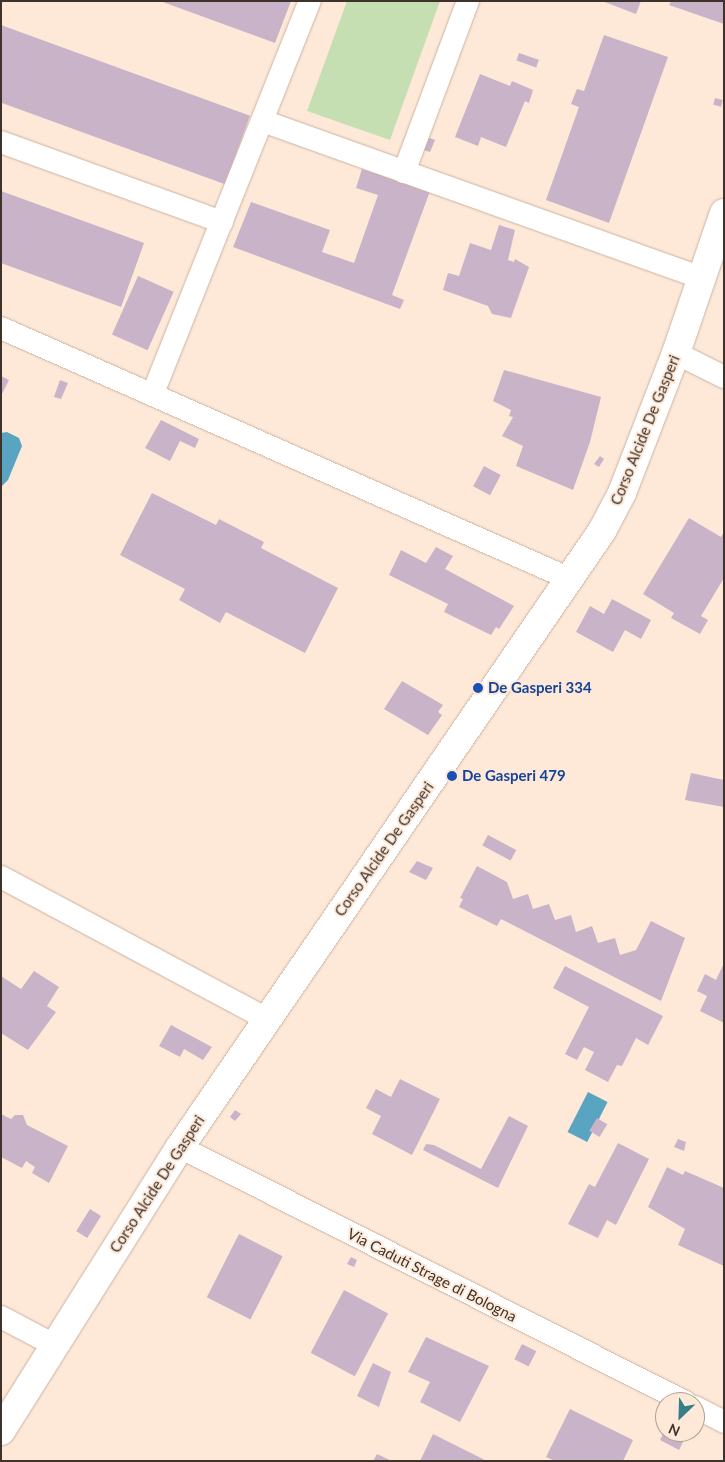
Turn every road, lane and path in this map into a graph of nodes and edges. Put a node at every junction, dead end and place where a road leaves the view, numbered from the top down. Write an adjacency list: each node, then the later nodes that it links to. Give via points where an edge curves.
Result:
1 (310, 1): 3 (street)
2 (468, 1): 5 (street)
3 (263, 121): 5 (street); 7 (street)
4 (1, 142): 7 (street)
5 (404, 172): 8 (street)
6 (724, 213): 8 (street, Corso Alcide De Gasperi)
7 (222, 222): 12 (street)
8 (701, 278): 10 (street, Corso Alcide De Gasperi)
9 (1, 328): 12 (street)
10 (676, 353): 11 (street); 13 (street, Corso Alcide De Gasperi, via 622,492)
11 (724, 377)
12 (154, 393): 13 (street)
13 (570, 579): 15 (street, Corso Alcide De Gasperi)
14 (1, 877): 15 (street)
15 (267, 1019): 16 (street, Corso Alcide De Gasperi)
16 (180, 1147): 18 (street, Corso Alcide De Gasperi); 19 (street, Via Caduti Strage di Bologna)
17 (1, 1317): 18 (street)
18 (54, 1344): 22 (street, Corso Alcide De Gasperi)
19 (665, 1392)
20 (705, 1412): 21 (street)
21 (724, 1422)
22 (1, 1431)

